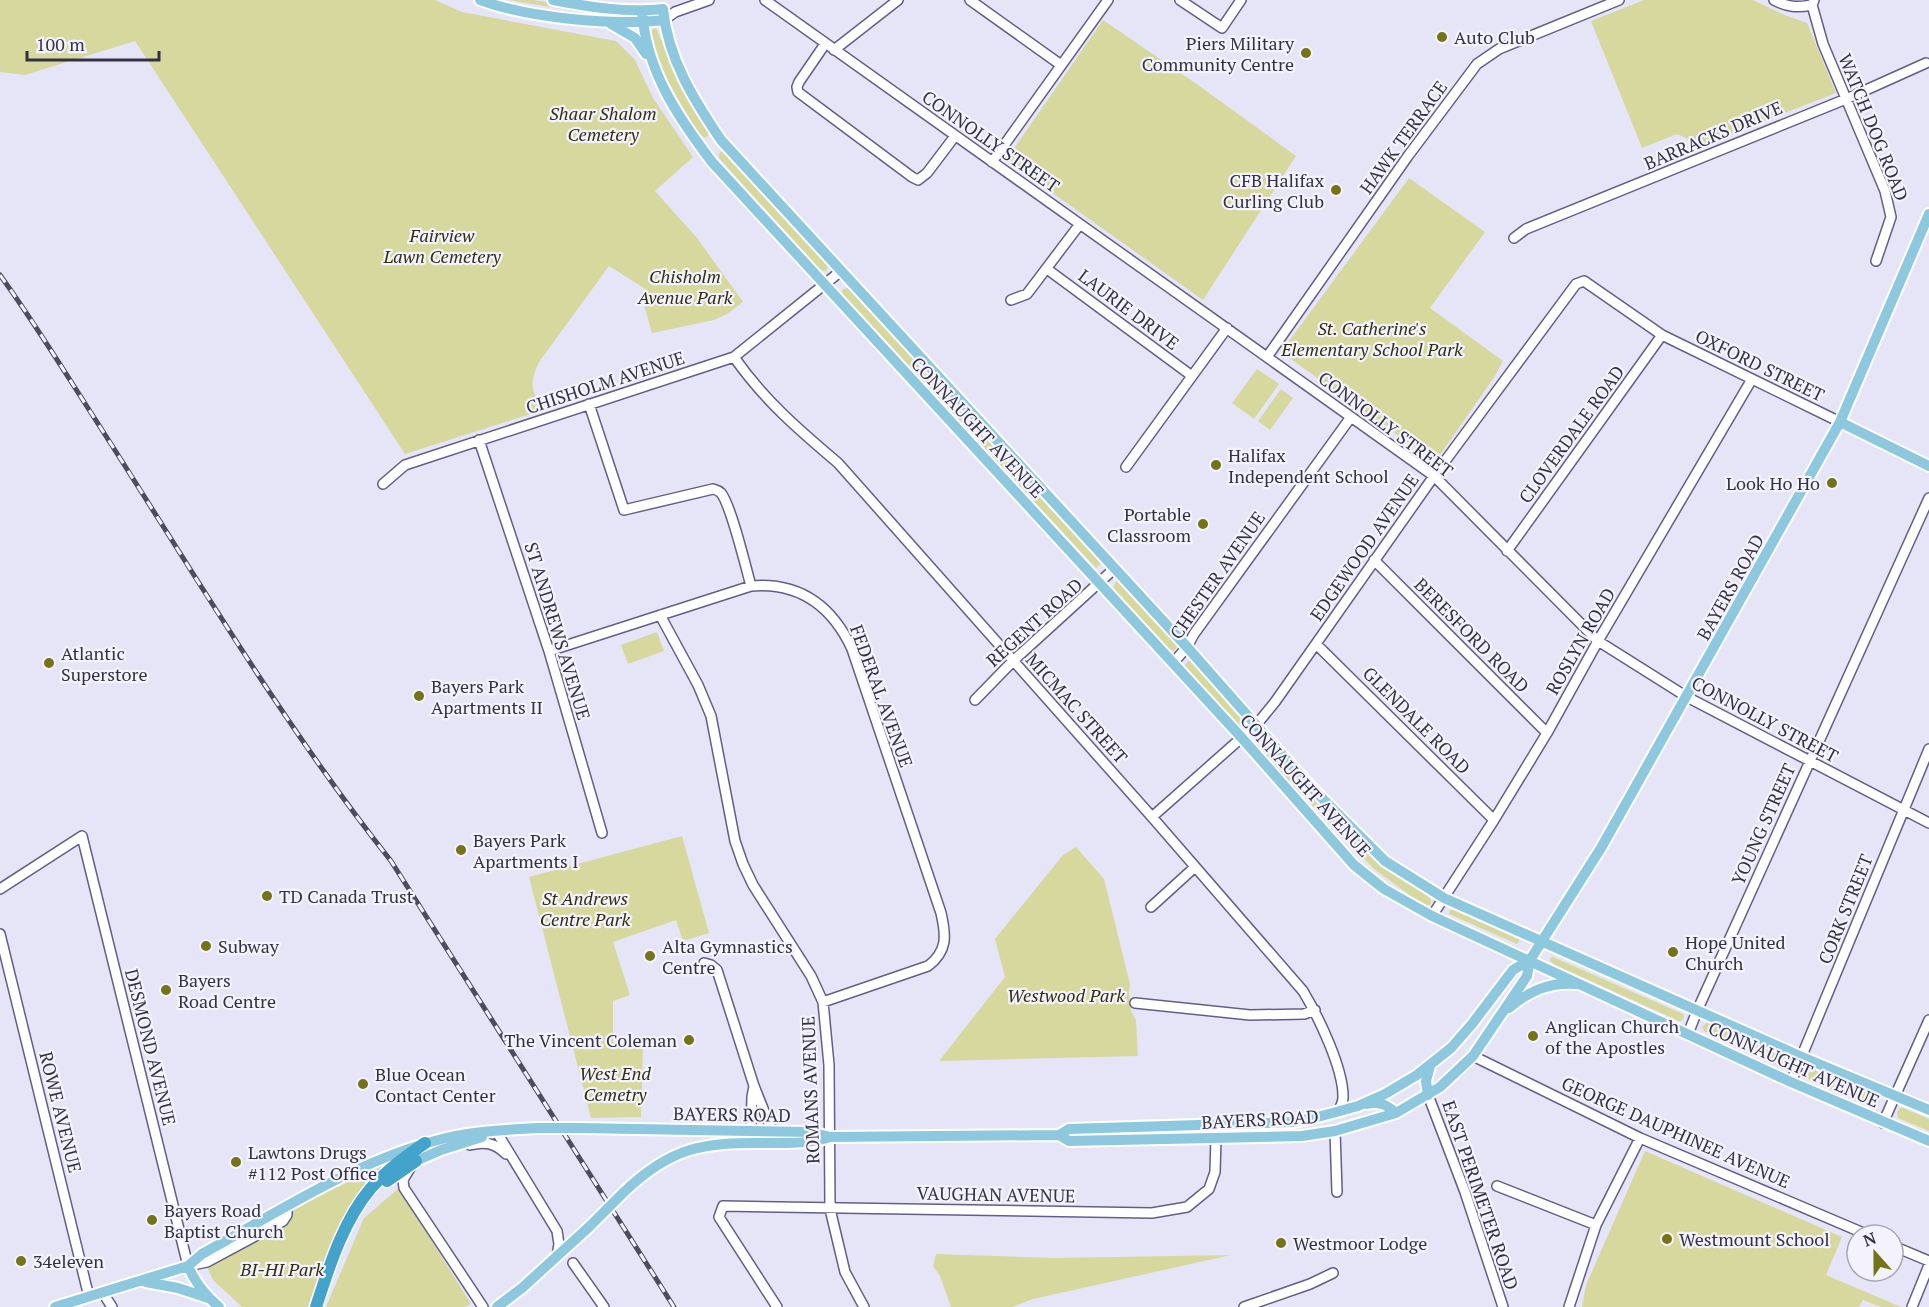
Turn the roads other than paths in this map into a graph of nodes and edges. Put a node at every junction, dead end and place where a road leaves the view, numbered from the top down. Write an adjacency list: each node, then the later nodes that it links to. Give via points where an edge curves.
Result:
1 (480, 0): 15 (main road, via 540,14)
2 (554, 0): 14 (main road)
3 (709, 0): 13 (street)
4 (765, 0): 16 (street, CONNOLLY STREET)
5 (898, 0): 16 (street)
6 (970, 0): 19 (street)
7 (1108, 0): 19 (street)
8 (1180, 0): 9 (street, via 1222,28)
9 (1242, 0)
10 (1619, 0): 35 (street, HAWK TERRACE, via 1499,49 1477,64)
11 (1774, 0): 12 (street, via 1799,8)
12 (1813, 2): 20 (street, WATCH DOG ROAD, via 1823,44)
13 (664, 15): 14 (main road); 28 (main road, CONNAUGHT AVENUE, via 679,71 722,140)
14 (643, 17): 15 (main road); 18 (main road, CONNAUGHT AVENUE)
15 (608, 22): 18 (main road, via 635,38)
16 (829, 47): 21 (street, CONNOLLY STREET); 21 (street, via 799,82 798,92 912,177 918,180 927,173)
17 (1926, 63): 20 (street, BARRACKS DRIVE)
18 (652, 64): 30 (main road, CONNAUGHT AVENUE, via 689,132 712,162)
19 (1060, 65): 22 (street)
20 (1846, 99): 25 (street, BARRACKS DRIVE); 26 (street, WATCH DOG ROAD, via 1885,191 1891,217)
21 (955, 136): 22 (street, CONNOLLY STREET)
22 (992, 162): 24 (street, CONNOLLY STREET)
23 (1929, 214): 41 (main road, BAYERS ROAD)
24 (1080, 224): 27 (street); 32 (street, CONNOLLY STREET)
25 (1514, 237)
26 (1876, 261)
27 (1047, 269): 31 (street, via 1027,294); 36 (street, LAURIE DRIVE)
28 (841, 270): 30 (street); 40 (main road, CONNAUGHT AVENUE)
29 (1584, 281): 33 (street, OXFORD STREET); 46 (street, EDGEWOOD AVENUE, via 1576,284)
30 (824, 285): 34 (street, CHISHOLM AVENUE); 42 (main road, CONNAUGHT AVENUE)
31 (1011, 300)
32 (1227, 328): 35 (street, CONNOLLY STREET); 36 (street)
33 (1662, 335): 37 (street, OXFORD STREET); 49 (street, CLOVERDALE ROAD)
34 (734, 357): 38 (street, CHISHOLM AVENUE); 59 (street, MICMAC STREET, via 767,400 838,463)
35 (1267, 357): 39 (street, CONNOLLY STREET)
36 (1192, 376): 45 (street)
37 (1752, 379): 41 (street, OXFORD STREET); 55 (street, ROSLYN ROAD)
38 (589, 404): 43 (street, CHISHOLM AVENUE); 53 (street, via 624,510 713,489 719,491)
39 (1351, 417): 46 (street, CONNOLLY STREET); 57 (street, CHESTER AVENUE)
40 (980, 420): 42 (main road); 51 (main road, CONNAUGHT AVENUE)
41 (1840, 422): 44 (main road, OXFORD STREET); 61 (main road, BAYERS ROAD)
42 (964, 435): 52 (main road, CONNAUGHT AVENUE)
43 (479, 440): 47 (street, CHISHOLM AVENUE, via 405,465); 58 (street, ST ANDREWS AVENUE)
44 (1929, 466)
45 (1126, 467)
46 (1434, 476): 49 (street, CONNOLLY STREET); 50 (street, EDGEWOOD AVENUE)
47 (383, 484)
48 (1929, 498): 67 (street, YOUNG STREET)
49 (1507, 551): 55 (street, CONNOLLY STREET)
50 (1374, 560): 56 (street, EDGEWOOD AVENUE); 64 (street, BERESFORD ROAD)
51 (1114, 569): 52 (street, REGENT ROAD); 57 (main road, CONNAUGHT AVENUE)
52 (1101, 584): 59 (street, REGENT ROAD); 60 (main road, CONNAUGHT AVENUE)
53 (751, 586): 54 (street, FEDERAL AVENUE); 83 (street, FEDERAL AVENUE, via 785,588 805,595 827,610 843,630 945,931 942,951 928,966)
54 (660, 615): 58 (street, FEDERAL AVENUE); 83 (street, ROMANS AVENUE, via 711,716 743,864)
55 (1598, 641): 61 (street, CONNOLLY STREET); 64 (street, ROSLYN ROAD)
56 (1316, 644): 63 (street, EDGEWOOD AVENUE); 70 (street, GLENDALE ROAD)
57 (1187, 647): 60 (street, CHESTER AVENUE); 63 (main road, CONNAUGHT AVENUE)
58 (549, 651): 72 (street, ST ANDREWS AVENUE)
59 (1013, 661): 62 (street, REGENT ROAD); 69 (street, MICMAC STREET)
60 (1173, 663): 65 (main road, CONNAUGHT AVENUE)
61 (1687, 697): 67 (street, CONNOLLY STREET); 79 (main road, BAYERS ROAD)
62 (975, 700)
63 (1257, 724): 65 (street, EDGEWOOD AVENUE); 75 (main road, CONNAUGHT AVENUE, via 1308,784 1377,854)
64 (1548, 733): 70 (street, ROSLYN ROAD)
65 (1241, 737): 69 (street, EDGEWOOD AVENUE); 77 (main road, CONNAUGHT AVENUE, via 1354,865 1384,889)
66 (1929, 749): 68 (street, CORK STREET)
67 (1810, 761): 68 (street, CONNOLLY STREET); 86 (street, YOUNG STREET)
68 (1902, 810): 71 (street, CONNOLLY STREET); 91 (street, CORK STREET)
69 (1152, 817): 73 (street, MICMAC STREET)
70 (1494, 820): 75 (street, ROSLYN ROAD)
71 (1929, 823)
72 (602, 833)
73 (1196, 867): 76 (street); 85 (street, MICMAC STREET, via 1271,952)
74 (0, 889): 124 (street, DESMOND AVENUE, via 82,836)
75 (1444, 898): 77 (street, ROSLYN ROAD); 79 (main road, CONNAUGHT AVENUE)
76 (1151, 908)
77 (1432, 916): 80 (main road, CONNAUGHT AVENUE)
78 (0, 934): 128 (street, ROWE AVENUE)
79 (1544, 941): 80 (main road, BAYERS ROAD); 86 (main road, CONNAUGHT AVENUE)
80 (1530, 960): 82 (main road, CONNAUGHT AVENUE); 87 (main road, BAYERS ROAD, via 1527,976); 92 (main road, BAYERS ROAD, via 1513,970 1472,1024)
81 (704, 963): 94 (street, via 717,970)
82 (1584, 985): 87 (main road, via 1545,986 1527,994); 89 (main road, CONNAUGHT AVENUE)
83 (823, 1002): 107 (street, ROMANS AVENUE)
84 (1136, 1003): 85 (street, via 1250,1015 1304,1014)
85 (1315, 1010): 99 (street, MICMAC STREET, via 1341,1086 1344,1099)
86 (1697, 1011): 89 (street, YOUNG STREET); 91 (main road, CONNAUGHT AVENUE)
87 (1500, 1017): 90 (main road, BAYERS ROAD)
88 (1929, 1020): 96 (street)
89 (1688, 1034): 93 (main road, CONNAUGHT AVENUE)
90 (1473, 1056): 95 (main road, BAYERS ROAD); 109 (street, GEORGE DAUPHINEE AVENUE)
91 (1802, 1057): 93 (street, CORK STREET); 96 (main road, CONNAUGHT AVENUE)
92 (1430, 1066): 95 (main road); 97 (main road, BAYERS ROAD)
93 (1791, 1082): 101 (main road, CONNAUGHT AVENUE)
94 (754, 1086): 102 (street); 104 (street)
95 (1428, 1095): 100 (main road, BAYERS ROAD); 140 (street, EAST PERIMETER ROAD)
96 (1897, 1096): 98 (main road, CONNAUGHT AVENUE); 101 (street)
97 (1358, 1106): 99 (main road, BAYERS ROAD); 100 (main road, via 1386,1104)
98 (1929, 1110)
99 (1339, 1111): 106 (main road, BAYERS ROAD, via 1292,1122 1069,1128)
100 (1396, 1113): 105 (main road, BAYERS ROAD)
101 (1883, 1123): 110 (main road, CONNAUGHT AVENUE)
102 (752, 1130): 103 (main road, BAYERS ROAD, bridge); 104 (main road, BAYERS ROAD)
103 (496, 1131): 111 (main road, BAYERS ROAD); 112 (main road, via 441,1150); 113 (street)
104 (772, 1131): 107 (main road, BAYERS ROAD, via 811,1132)
105 (1335, 1131): 108 (main road, BAYERS ROAD, via 1302,1136); 115 (street)
106 (1059, 1135): 107 (main road, BAYERS ROAD); 108 (main road, BAYERS ROAD, via 1069,1141)
107 (830, 1137): 116 (street, ROMANS AVENUE); 121 (main road, BAYERS ROAD, bridge, via 811,1143 724,1143 681,1152 657,1164)
108 (1216, 1138): 116 (street, VAUGHAN AVENUE, via 1215,1172 1209,1189 1187,1207 1152,1213)
109 (1640, 1138): 117 (street, GEORGE DAUPHINEE AVENUE); 118 (street)
110 (1929, 1142)
111 (425, 1143): 119 (highway, via 397,1162 370,1190); 124 (main road, BAYERS ROAD, via 366,1164 202,1254)
112 (412, 1166): 113 (street, via 463,1147 487,1143 503,1151); 119 (highway, via 381,1186); 134 (street, via 403,1180 404,1188)
113 (517, 1167): 121 (street, via 557,1231)
114 (1497, 1186): 118 (street)
115 (1337, 1192)
116 (830, 1209): 137 (street, VAUGHAN AVENUE, via 723,1206 718,1218); 138 (street, ROMANS AVENUE, via 845,1272)
117 (1845, 1225)
118 (1596, 1226): 141 (street)
119 (346, 1228): 133 (highway)
120 (1905, 1252): 123 (street)
121 (557, 1257): 135 (main road, BAYERS ROAD)
122 (573, 1263): 136 (street)
123 (1929, 1263): 142 (street)
124 (188, 1266): 126 (main road, BAYERS ROAD); 129 (main road)
125 (1333, 1273): 139 (street)
126 (142, 1281): 127 (main road, BAYERS ROAD); 129 (main road)
127 (103, 1293): 128 (main road, BAYERS ROAD); 131 (street)
128 (89, 1297): 130 (main road, BAYERS ROAD)
129 (208, 1298): 132 (main road)
130 (55, 1307)
131 (112, 1307)
132 (219, 1307)
133 (316, 1307)
134 (483, 1307)
135 (497, 1307)
136 (604, 1307)
137 (777, 1307)
138 (864, 1307)
139 (1244, 1307)
140 (1503, 1307)
141 (1569, 1307)
142 (1912, 1307)

